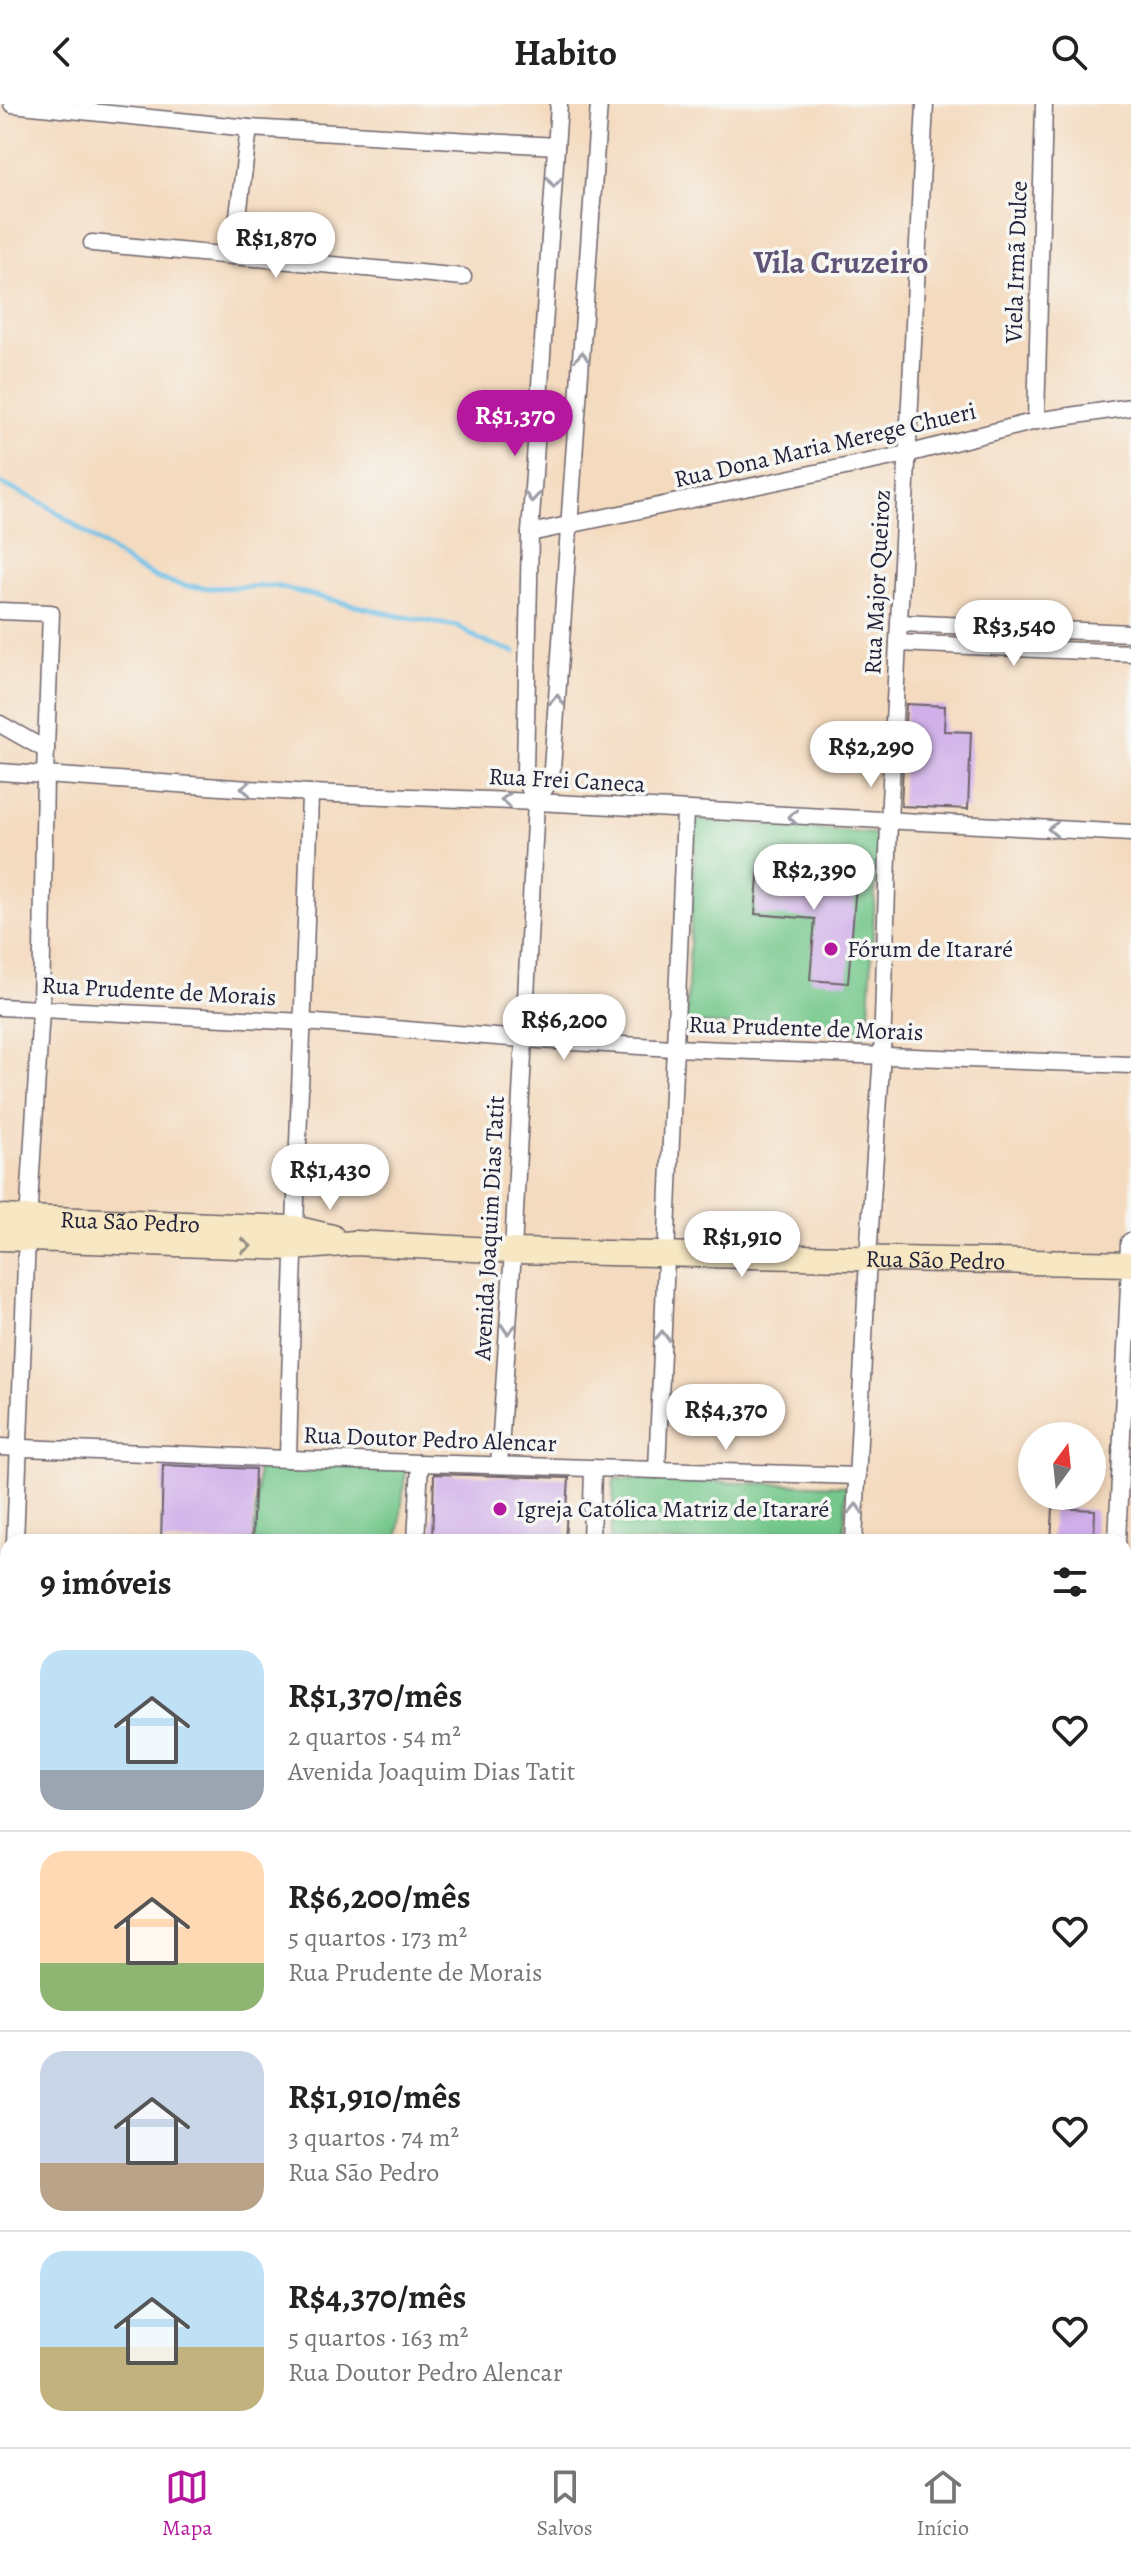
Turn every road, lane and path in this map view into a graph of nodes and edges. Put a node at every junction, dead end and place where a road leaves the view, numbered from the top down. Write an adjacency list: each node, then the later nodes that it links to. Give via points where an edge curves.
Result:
1 (12, 104): 6 (street)
2 (559, 104): 7 (street, Avenida Joaquim Dias Tatit)
3 (599, 104): 14 (street, Avenida Joaquim Dias Tatit, one-way to 3)
4 (925, 104): 13 (street, Rua Major Queiroz)
5 (1044, 104): 12 (street, Viela Irmã Dulce)
6 (249, 128): 7 (street); 9 (street)
7 (556, 146): 15 (street, Avenida Joaquim Dias Tatit, one-way to 15)
8 (92, 243): 9 (street)
9 (233, 256): 10 (street)
10 (463, 277)
11 (1131, 407): 12 (street, Rua Dona Maria Merege Chueri)
12 (1036, 421): 13 (street, Rua Dona Maria Merege Chueri)
13 (907, 454): 14 (street, Rua Dona Maria Merege Chueri); 17 (street, Rua Major Queiroz)
14 (571, 526): 15 (street, Rua Dona Maria Merege Chueri); 26 (street, Avenida Joaquim Dias Tatit, one-way to 14, via 552,769)
15 (530, 533): 26 (street, Avenida Joaquim Dias Tatit, via 525,770)
16 (0, 611): 22 (street, via 51,613)
17 (899, 623): 18 (street); 19 (street, Rua Major Queiroz)
18 (1131, 633)
19 (898, 643): 20 (street); 28 (street, Rua Major Queiroz)
20 (1131, 653)
21 (0, 724): 22 (street)
22 (46, 750): 24 (street)
23 (0, 772): 24 (street, Rua Frei Caneca)
24 (45, 775): 25 (street, Rua Frei Caneca, one-way to 24); 31 (street)
25 (310, 793): 26 (street, Rua Frei Caneca, one-way to 25); 32 (street)
26 (536, 802): 27 (street, Rua Frei Caneca); 33 (street, Avenida Joaquim Dias Tatit)
27 (685, 811): 28 (street, Rua Frei Caneca, one-way to 27); 34 (street)
28 (889, 821): 29 (street, Rua Frei Caneca, one-way to 28); 35 (street, Rua Major Queiroz)
29 (1131, 833)
30 (0, 1007): 31 (street, Rua Prudente de Morais)
31 (41, 1010): 32 (street, Rua Prudente de Morais); 38 (street)
32 (304, 1022): 33 (street, Rua Prudente de Morais); 40 (street)
33 (523, 1039): 34 (street, Rua Prudente de Morais); 42 (street, Avenida Joaquim Dias Tatit)
34 (673, 1048): 35 (street, Rua Prudente de Morais); 43 (street)
35 (882, 1054): 36 (street, Rua Prudente de Morais); 44 (street, Rua Major Queiroz)
36 (1131, 1065)
37 (0, 1217): 38 (main road, Rua São Pedro)
38 (28, 1228): 39 (main road, Rua São Pedro); 40 (main road, Rua São Pedro); 47 (street)
39 (0, 1238)
40 (293, 1238): 42 (main road, Rua São Pedro); 48 (street)
41 (1131, 1243): 45 (street)
42 (513, 1251): 43 (main road, Rua São Pedro); 50 (street, Avenida Joaquim Dias Tatit, one-way to 50)
43 (666, 1254): 44 (main road, Rua São Pedro); 52 (street, one-way to 43)
44 (868, 1257): 45 (main road, Rua São Pedro); 53 (street, Rua Major Queiroz)
45 (1131, 1264): 58 (street)
46 (0, 1447): 47 (street, Rua Doutor Pedro Alencar)
47 (19, 1448): 48 (street, Rua Doutor Pedro Alencar); 54 (street)
48 (288, 1459): 49 (street, Rua Doutor Pedro Alencar)
49 (420, 1463): 50 (street, Rua Doutor Pedro Alencar); 55 (street)
50 (499, 1465): 51 (street, Rua Doutor Pedro Alencar)
51 (593, 1468): 52 (street, Rua Doutor Pedro Alencar); 56 (street)
52 (657, 1470): 53 (street, Rua Doutor Pedro Alencar)
53 (858, 1476): 57 (street, Rua Major Queiroz, one-way to 53)
54 (15, 1534)
55 (416, 1534)
56 (591, 1534)
57 (854, 1534)
58 (1117, 1534)

